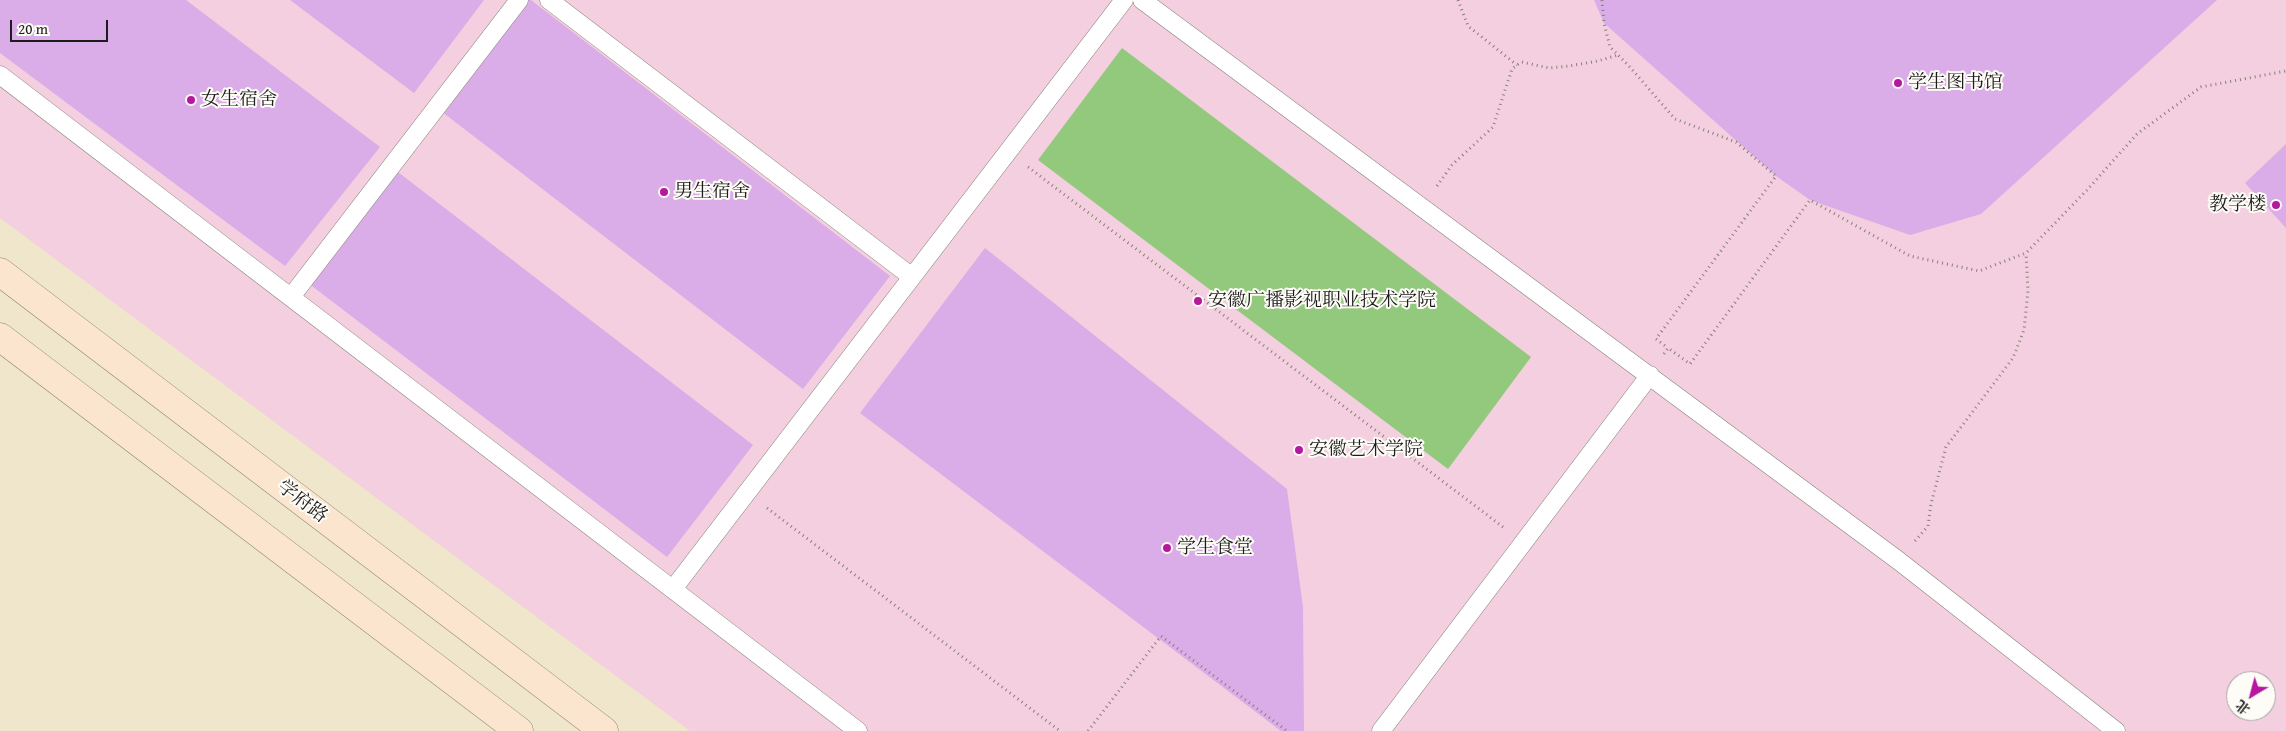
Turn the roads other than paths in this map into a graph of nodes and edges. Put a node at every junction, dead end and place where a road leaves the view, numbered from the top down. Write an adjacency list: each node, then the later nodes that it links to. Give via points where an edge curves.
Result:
1 (519, 0): 8 (lane)
2 (549, 0): 7 (lane)
3 (1124, 0): 7 (lane)
4 (1142, 0): 10 (lane)
5 (0, 75): 8 (lane)
6 (0, 272): 13 (main road, 学府路)
7 (912, 277): 11 (lane)
8 (291, 297): 11 (lane)
9 (0, 337): 12 (main road)
10 (1650, 375): 15 (lane); 16 (lane, via 1899,561)
11 (673, 589): 14 (lane)
12 (519, 731)
13 (604, 731)
14 (858, 731)
15 (1381, 731)
16 (2116, 731)

